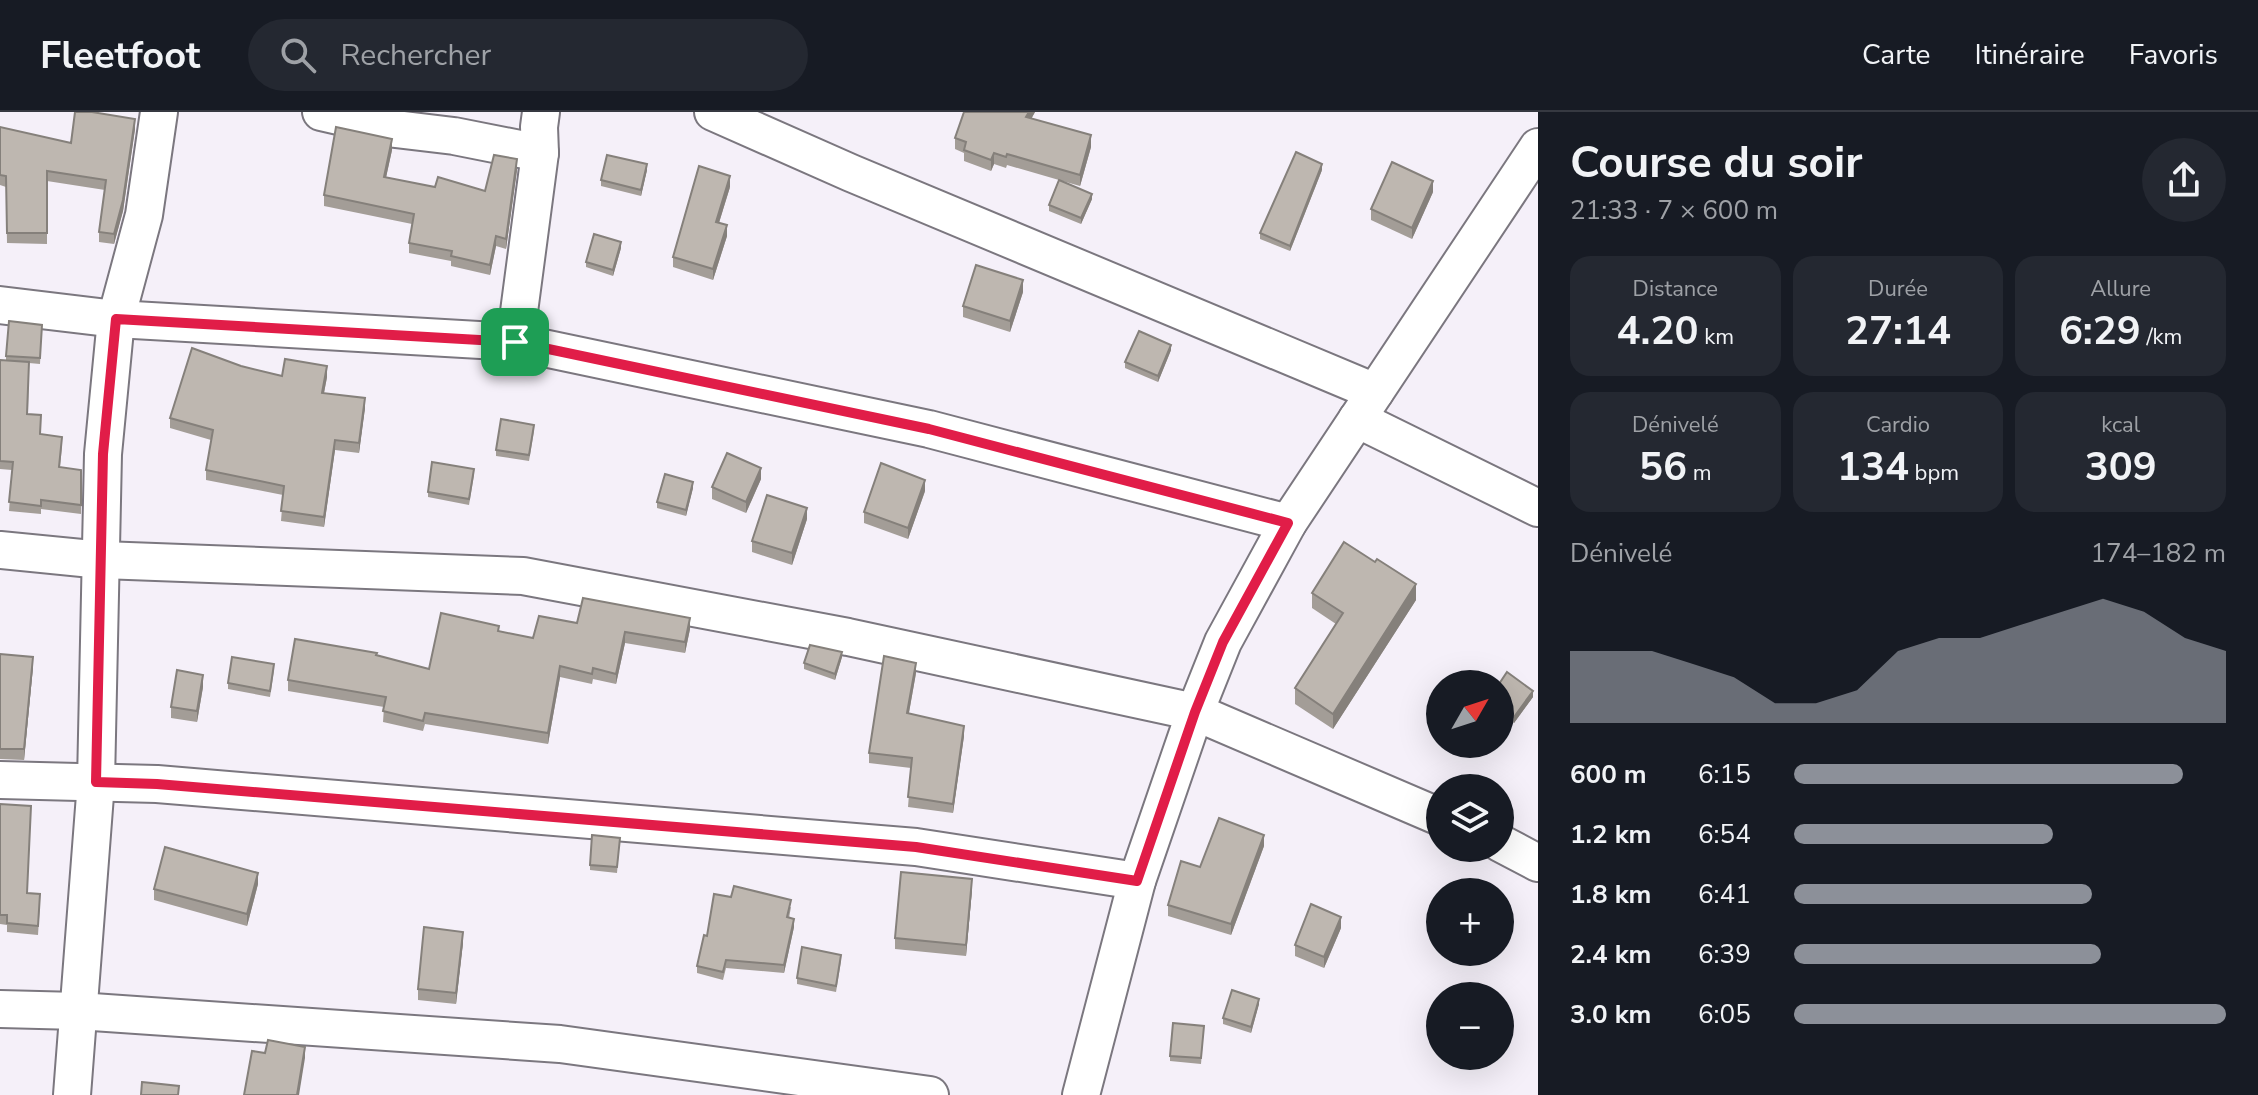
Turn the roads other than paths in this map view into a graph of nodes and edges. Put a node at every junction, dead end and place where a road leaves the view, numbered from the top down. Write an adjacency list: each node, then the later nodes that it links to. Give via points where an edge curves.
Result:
1 (159, 112): 8 (street, via 144,215)
2 (321, 112): 6 (street)
3 (541, 112): 6 (street)
4 (713, 112): 10 (street)
5 (1538, 147): 10 (street)
6 (540, 153): 9 (street)
7 (0, 305): 8 (street)
8 (116, 319): 9 (street); 14 (street, via 103,454)
9 (515, 342): 12 (street, via 929,429)
10 (1366, 406): 11 (street); 12 (street)
11 (1538, 508)
12 (1288, 523): 15 (street, via 1223,642)
13 (0, 550): 14 (street)
14 (102, 560): 15 (street, via 523,576 848,637); 17 (street)
15 (1195, 712): 18 (street); 21 (street)
16 (0, 780): 17 (street)
17 (96, 782): 21 (street, via 916,847); 23 (street)
18 (1426, 811)
19 (1514, 850): 20 (street)
20 (1538, 863)
21 (1137, 881): 26 (street)
22 (0, 1009): 23 (street)
23 (78, 1011): 24 (street); 25 (street, via 560,1044)
24 (72, 1095)
25 (930, 1095)
26 (1081, 1095)

